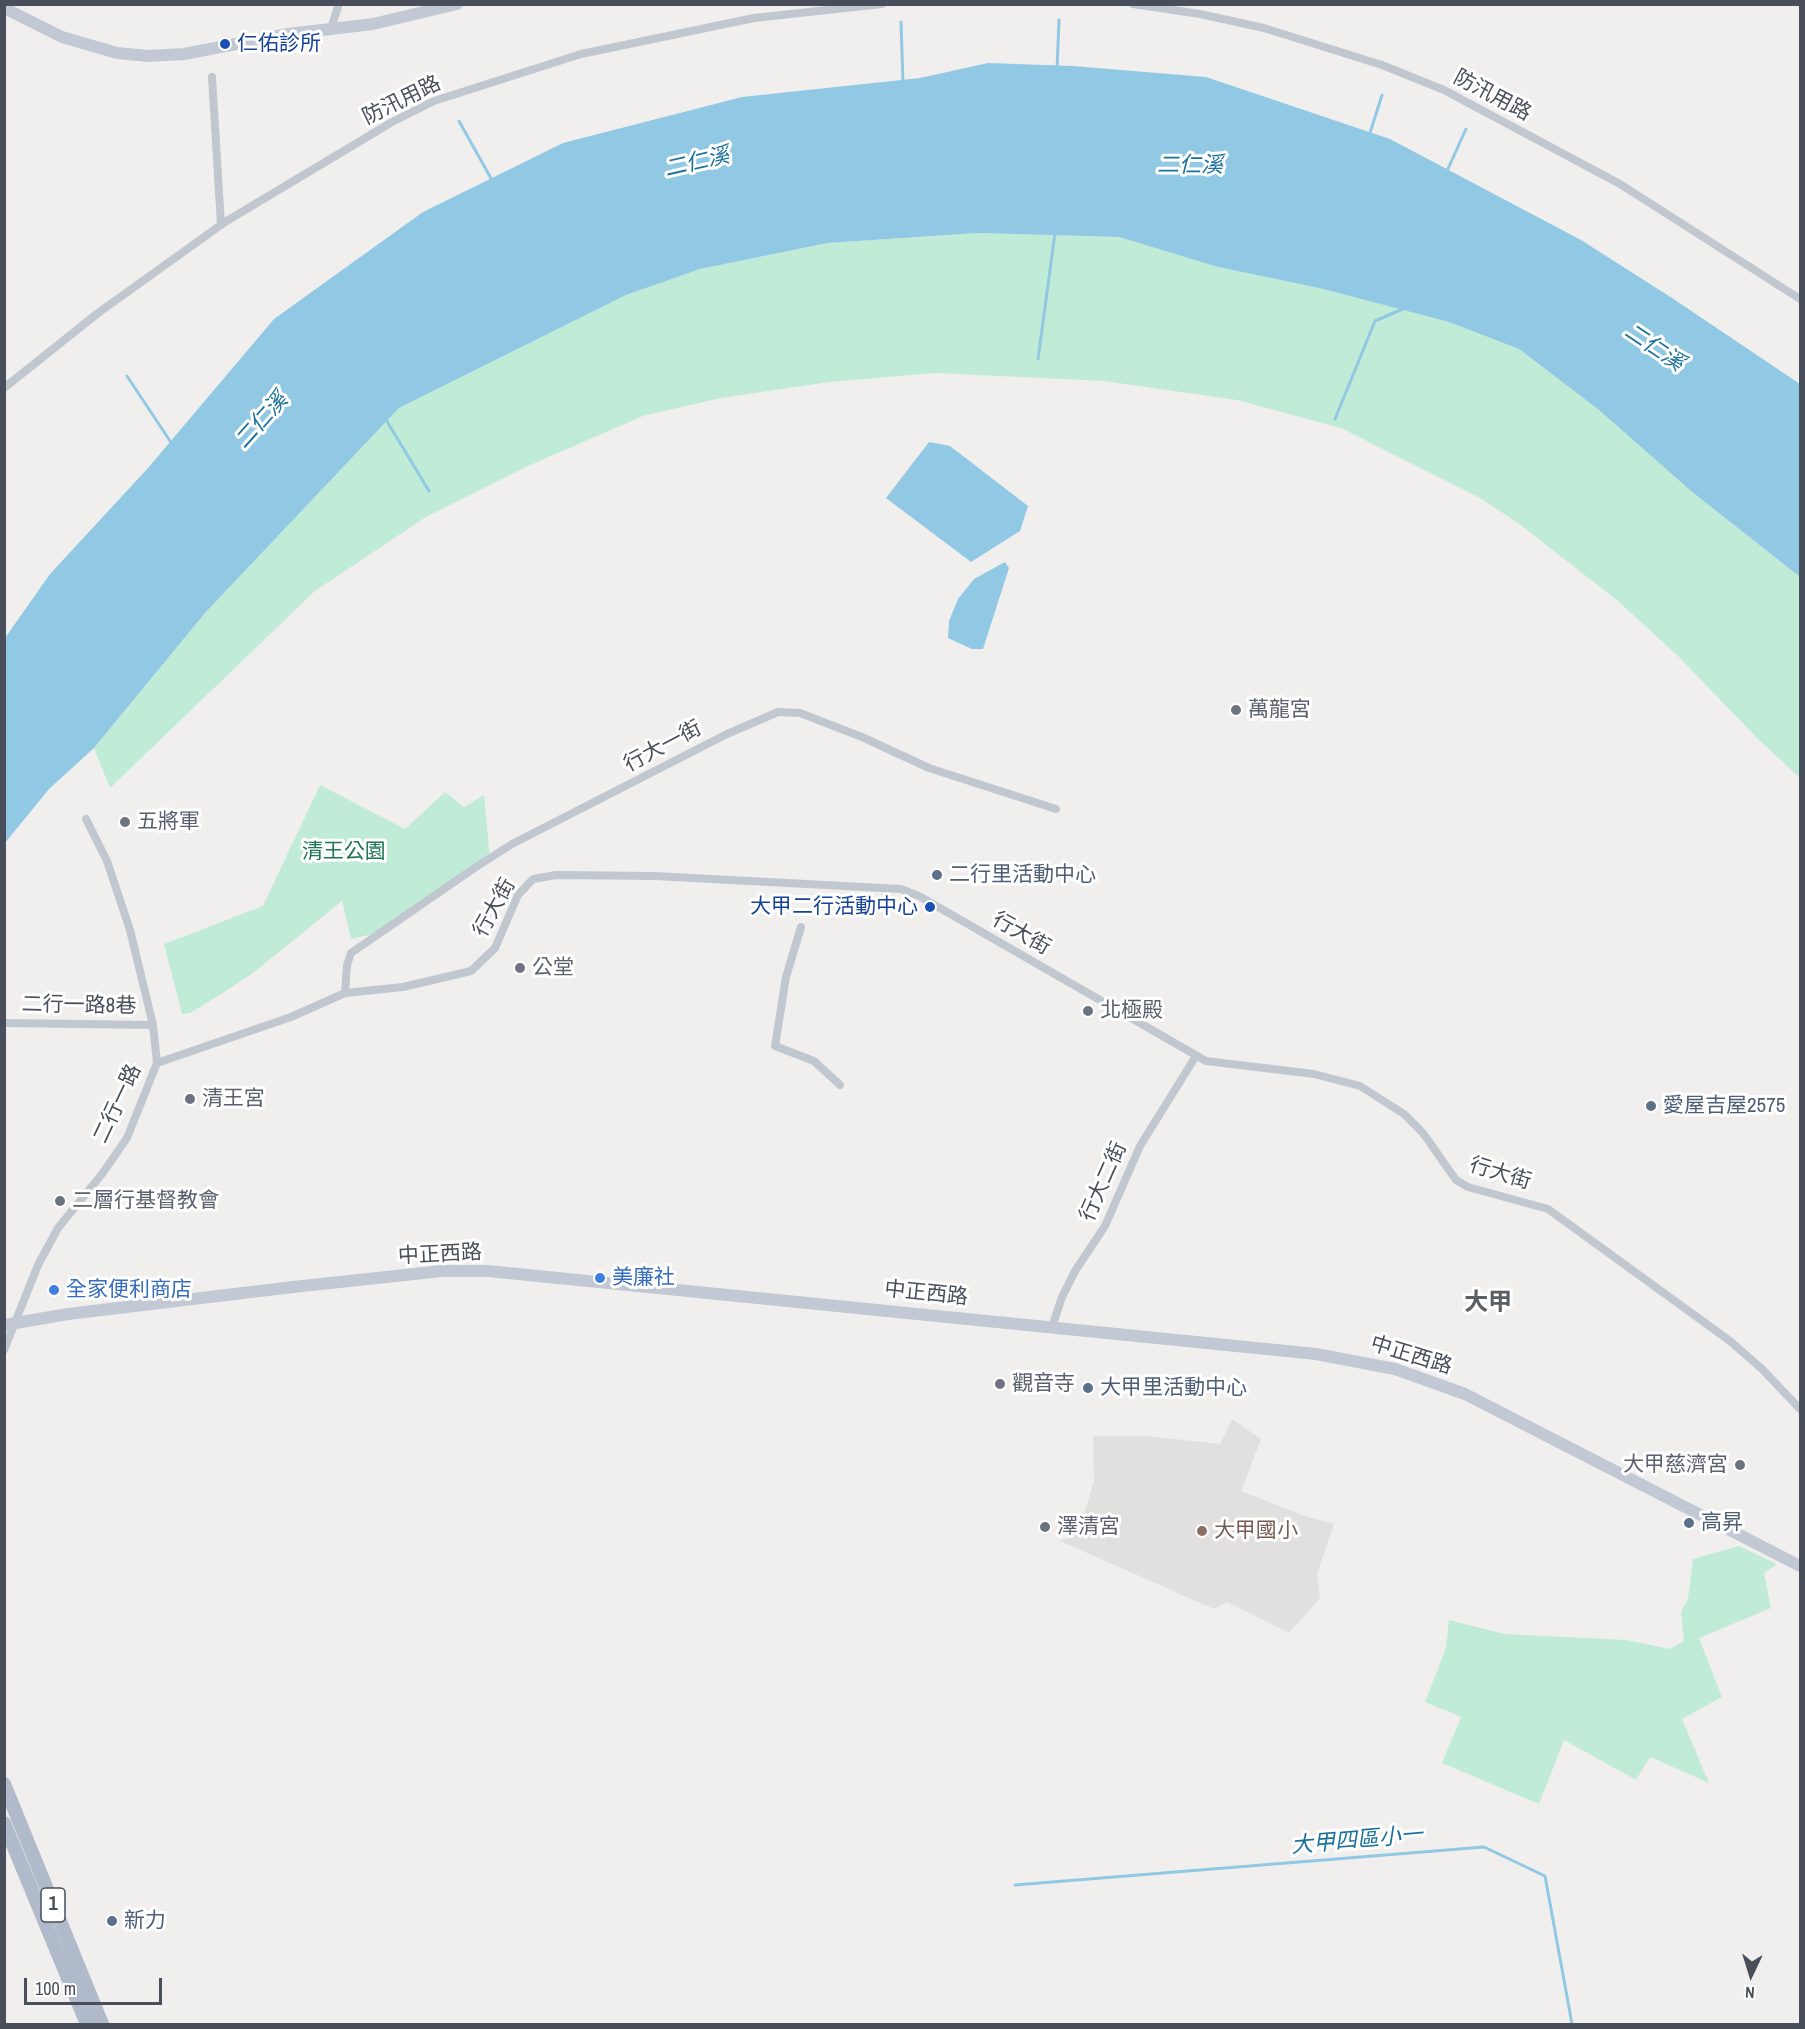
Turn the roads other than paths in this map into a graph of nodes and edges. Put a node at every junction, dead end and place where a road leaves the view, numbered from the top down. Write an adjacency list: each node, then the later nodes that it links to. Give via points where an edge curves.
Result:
1 (339, 4): 6 (street)
2 (457, 4): 6 (street, via 373,24)
3 (882, 4): 8 (street, 防汛用路, via 754,18 593,52 434,101)
4 (1133, 4): 9 (street, 防汛用路, via 1264,28 1382,64 1444,90 1620,184)
5 (4, 8): 6 (street, via 62,38 117,53 149,56 184,54)
6 (331, 28)
7 (213, 77): 8 (street)
8 (221, 225): 10 (street, 防汛用路, via 98,313)
9 (1800, 299)
10 (4, 388)
11 (1056, 809): 14 (street, 行大一街, via 929,768 800,713 778,712 512,844 476,867 351,953)
12 (86, 819): 16 (street, 二行一路, via 107,861 130,930)
13 (801, 927): 19 (street, via 786,977 775,1046 814,1061)
14 (345, 993): 17 (street, 行大街, via 403,987 471,971 495,948 518,895 533,879 566,874 656,876 901,889); 18 (street, 行大街, via 291,1017)
15 (4, 1023): 16 (street, 二行一路8巷)
16 (153, 1025): 18 (street, 二行一路)
17 (1196, 1056): 21 (street, 行大二街, via 1140,1146 1106,1226 1075,1270); 23 (street, 行大街, via 1220,1065 1314,1074 1360,1086 1404,1113 1456,1180 1468,1187 1548,1209 1730,1341)
18 (157, 1063): 20 (street, 二行一路, via 127,1138 58,1228)
19 (840, 1085)
20 (9, 1323): 21 (street, 中正西路, via 462,1270); 22 (street, 二行一路)
21 (1052, 1327): 24 (street, 中正西路, via 1316,1353 1370,1362 1417,1376 1493,1407)
22 (4, 1350)
23 (1800, 1409)
24 (1800, 1566)
25 (4, 1784): 28 (main road, 1)
26 (4, 1823): 27 (main road, 1)
27 (87, 2025)
28 (102, 2025)

